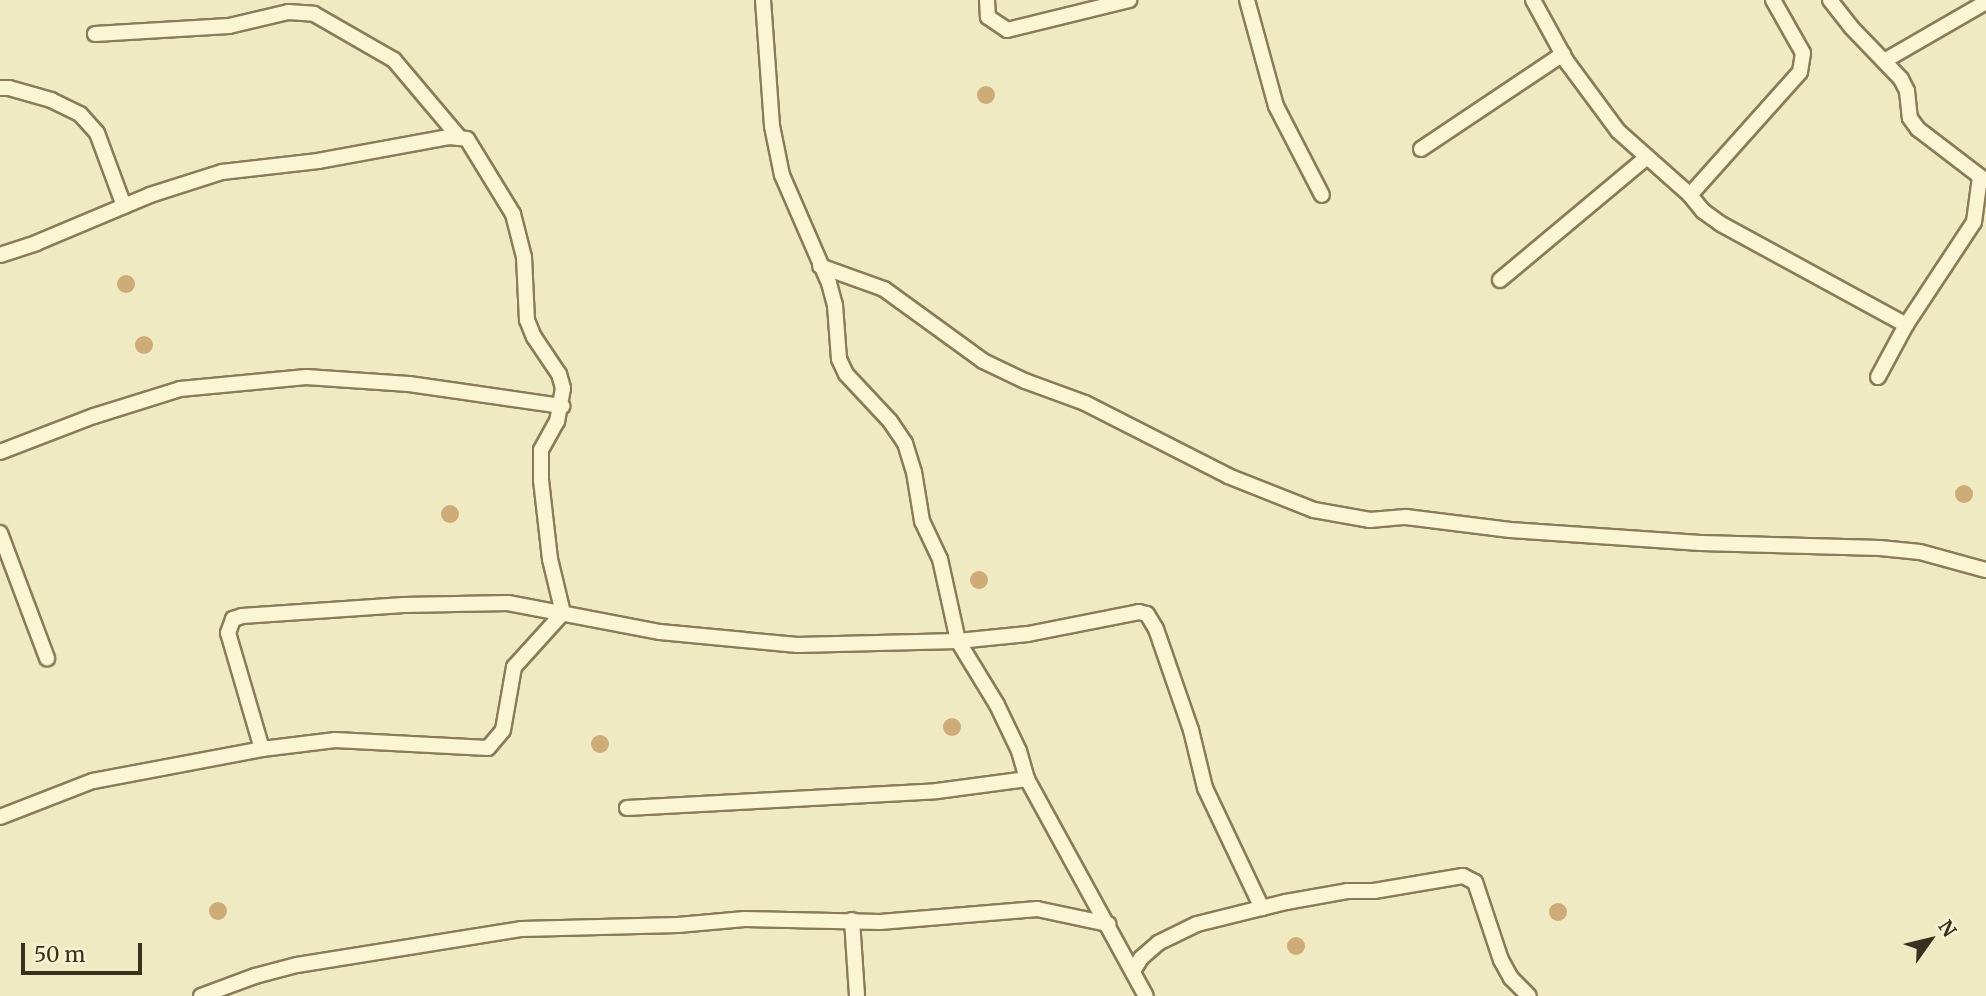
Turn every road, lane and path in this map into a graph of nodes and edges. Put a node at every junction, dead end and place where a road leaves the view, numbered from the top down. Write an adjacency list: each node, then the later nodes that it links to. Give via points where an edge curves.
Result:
1 (763, 0): 21 (street, via 772,126 782,175)
2 (988, 0): 3 (street, via 988,17 1007,30)
3 (1129, 0)
4 (1247, 0): 17 (street, via 1276,106)
5 (1533, 0): 10 (street)
6 (1773, 0): 18 (street, via 1803,53 1800,72)
7 (1830, 0): 11 (street)
8 (1986, 2): 11 (street)
9 (95, 34): 13 (street, via 229,26 288,12 314,14 394,60)
10 (1563, 54): 14 (street); 15 (street, via 1618,131)
11 (1884, 61): 16 (street, via 1901,79 1910,118 1919,129)
12 (0, 88): 19 (street, via 51,100 80,114 97,133)
13 (458, 136): 19 (street, via 318,161 222,172); 25 (street, via 471,142 513,214 524,257 527,320 559,374)
14 (1420, 149)
15 (1646, 158): 18 (street); 22 (street)
16 (1983, 179): 23 (street, via 1974,222)
17 (1322, 195)
18 (1690, 195): 23 (street, via 1721,224)
19 (124, 206): 20 (street)
20 (0, 255)
21 (820, 266): 28 (street, via 884,289 983,361 1085,403 1228,476 1314,510 1370,520 1406,517 1510,530 1701,543 1880,548 1920,552); 30 (street, via 835,305 839,359 846,374 891,421 905,443 915,472 922,521 940,559)
22 (1500, 280)
23 (1906, 325): 24 (street)
24 (1878, 377)
25 (562, 405): 26 (street, via 409,384 306,377 180,389); 29 (street, via 541,450 541,480 550,559)
26 (0, 452)
27 (0, 533): 31 (street)
28 (1986, 570)
29 (563, 613): 30 (street, via 660,632 797,645); 32 (street, via 514,667 503,730 488,748 335,740); 32 (street, via 508,603 452,603 237,617 228,633)
30 (958, 641): 33 (street, via 997,705); 36 (street, via 1147,614 1187,719 1205,788)
31 (47, 658)
32 (262, 749): 35 (street, via 93,781)
33 (1027, 779): 34 (street, via 937,791); 38 (street)
34 (627, 808)
35 (0, 817)
36 (1262, 908): 39 (street, via 1174,933 1141,958); 43 (street, via 1347,891 1471,878 1501,960)
37 (852, 920): 38 (street, via 880,922 1037,909); 40 (street, via 745,919 522,929 297,965); 41 (street)
38 (1108, 924): 39 (street)
39 (1133, 971): 42 (street)
40 (201, 996)
41 (857, 996)
42 (1146, 996)
43 (1529, 996)

